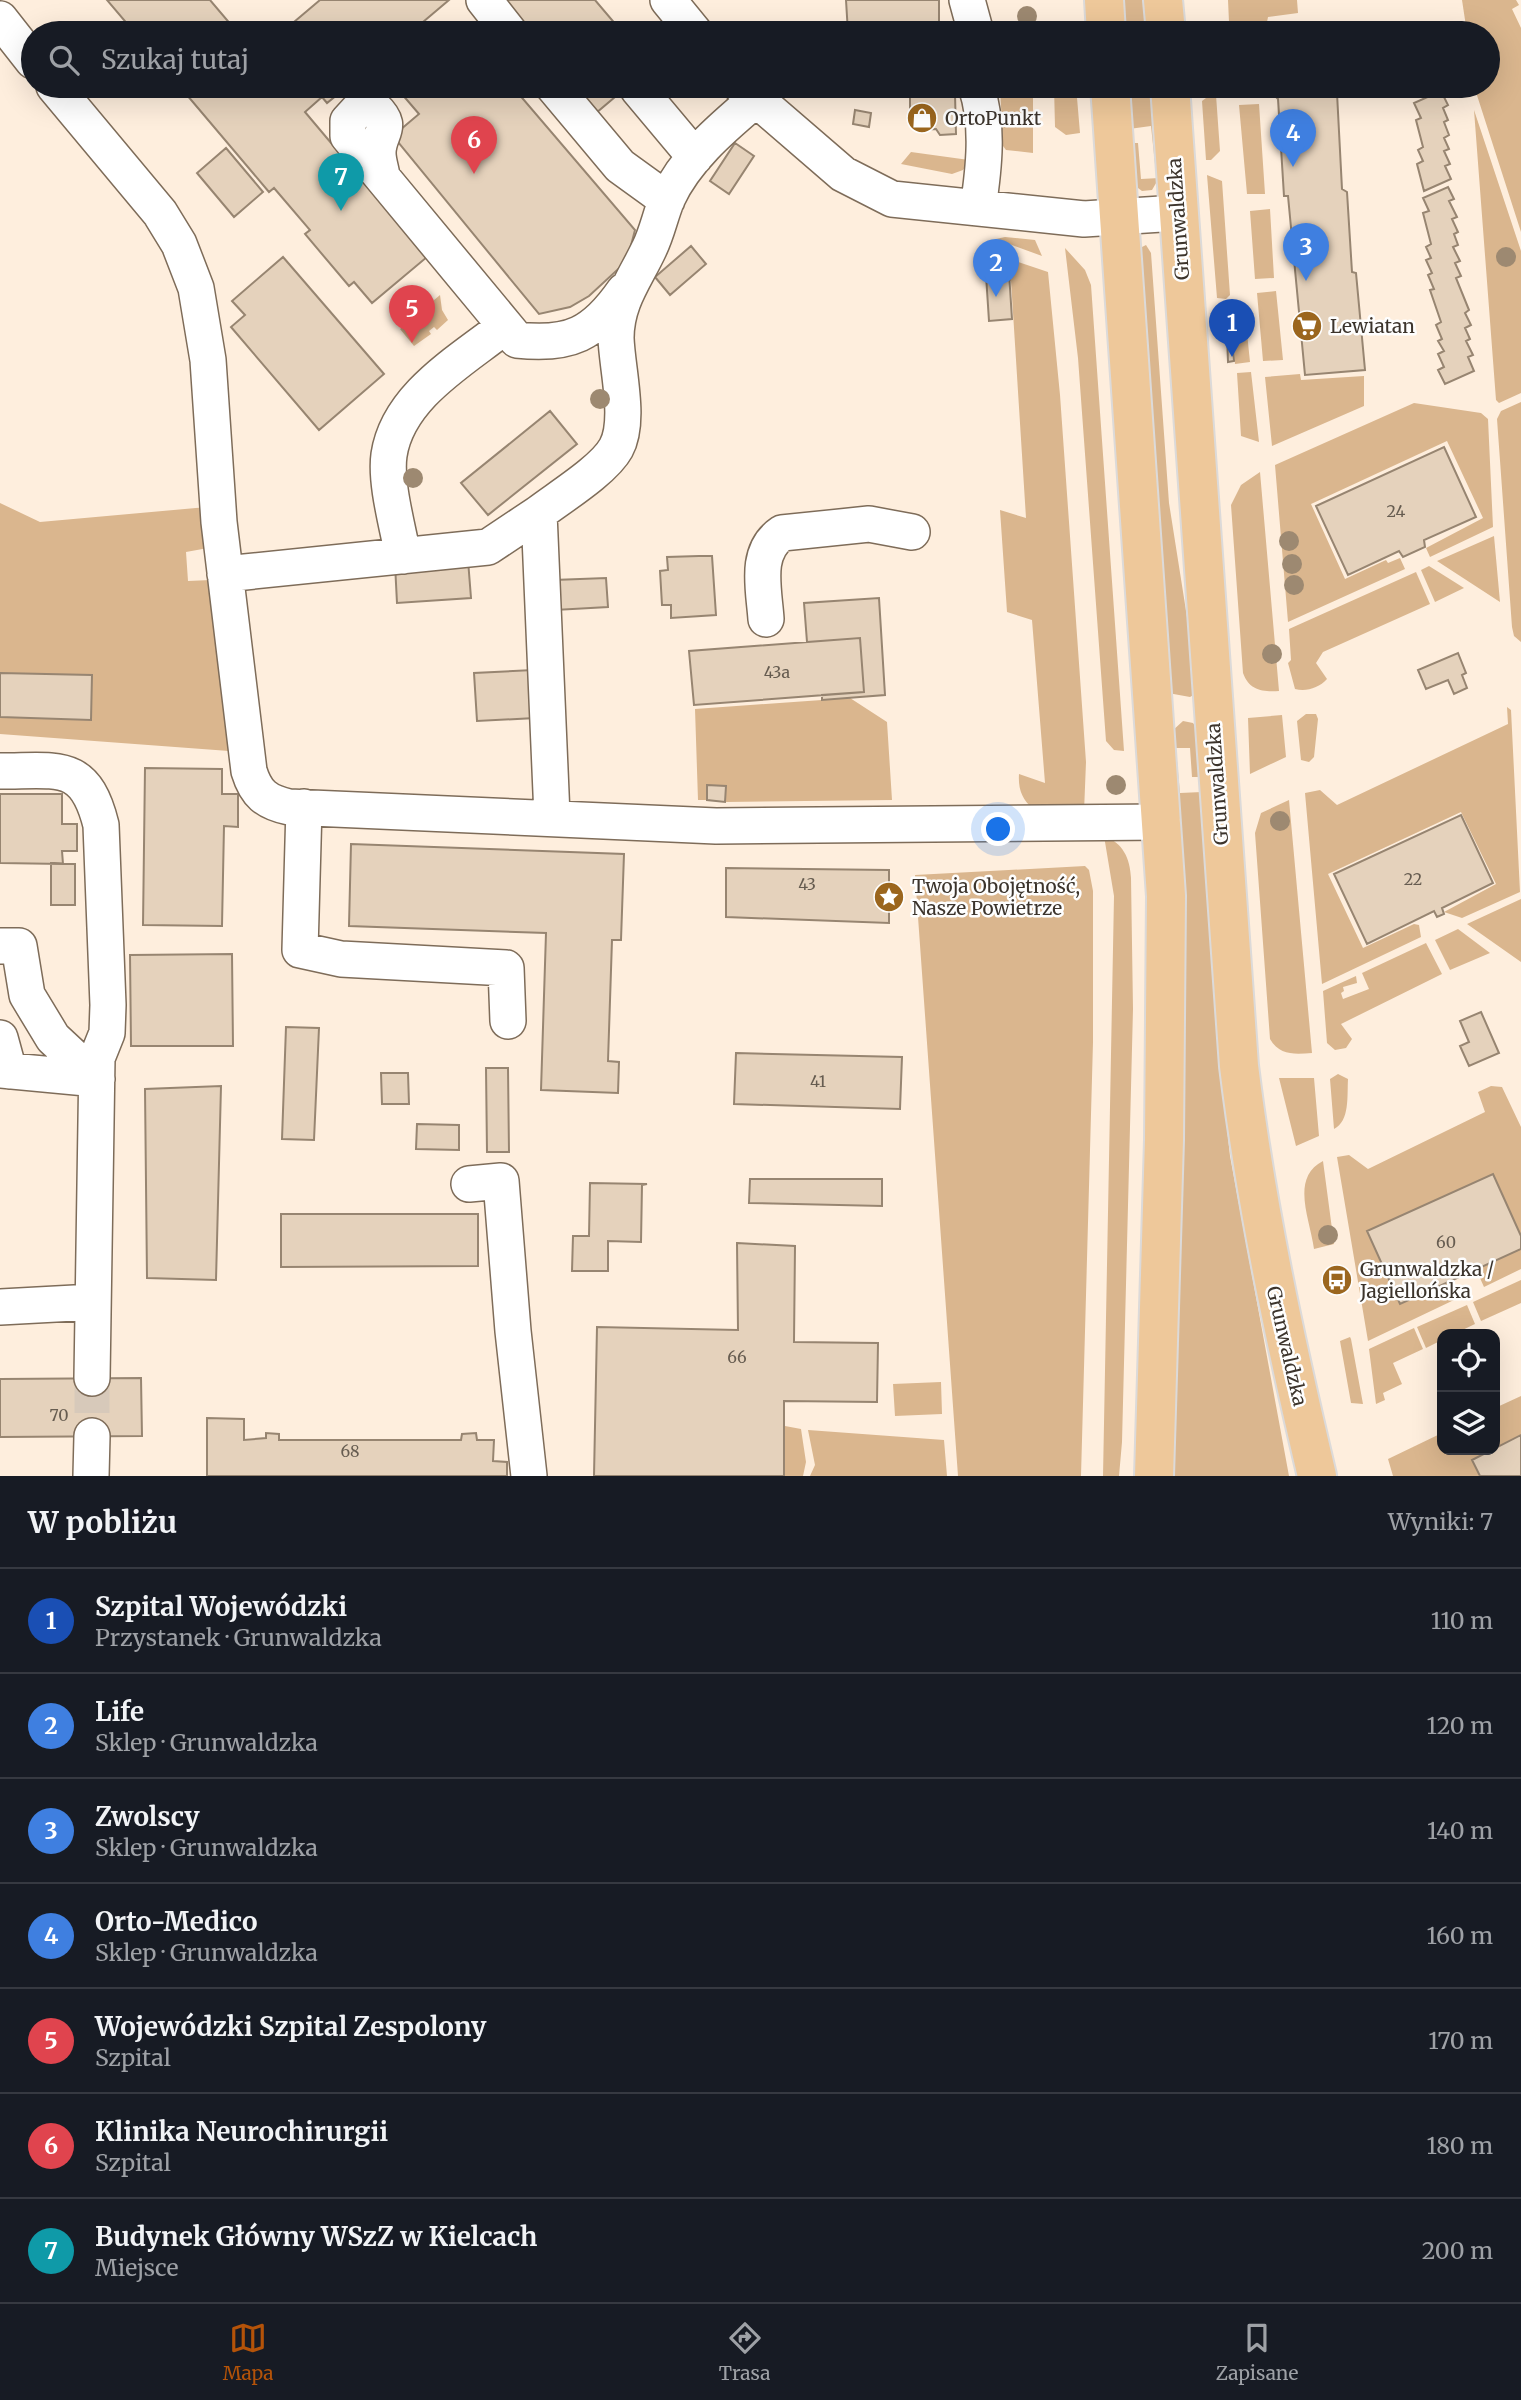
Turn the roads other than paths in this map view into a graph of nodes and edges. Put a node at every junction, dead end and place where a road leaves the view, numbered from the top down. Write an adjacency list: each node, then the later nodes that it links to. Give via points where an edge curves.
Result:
1 (484, 0): 7 (lane)
2 (668, 0): 8 (lane)
3 (966, 0): 9 (lane); 10 (lane)
4 (1104, 0): 11 (main road)
5 (1163, 0): 12 (main road)
6 (0, 19): 13 (lane)
7 (501, 21)
8 (685, 21)
9 (959, 21)
10 (972, 21)
11 (1105, 21)
12 (1165, 21)
13 (21, 46)
14 (64, 98): 35 (lane, via 160,213 189,266 208,360)
15 (563, 98): 24 (lane, via 620,166)
16 (646, 98): 22 (lane)
17 (744, 98): 22 (lane)
18 (754, 98): 25 (lane, via 866,188 909,202)
19 (981, 98): 25 (lane, via 984,155)
20 (1111, 98): 27 (main road)
21 (1171, 98): 26 (main road, Grunwaldzka)
22 (695, 157): 24 (lane)
23 (382, 176): 29 (lane)
24 (667, 200): 28 (lane, via 656,235)
25 (978, 208): 27 (lane, via 1084,219)
26 (1177, 213): 27 (lane); 37 (main road, Grunwaldzka)
27 (1119, 216): 38 (main road)
28 (628, 285): 30 (lane, via 600,321); 31 (lane, via 616,327)
29 (505, 326): 30 (lane, via 517,340); 34 (lane, via 445,372 414,403 397,431 389,456)
30 (549, 344): 31 (lane, via 602,340)
31 (618, 360): 32 (lane, via 622,427 617,447)
32 (539, 513): 34 (lane, via 488,547); 41 (lane)
33 (912, 532): 36 (lane, via 869,524 782,533 765,552)
34 (403, 556): 35 (lane)
35 (225, 574): 40 (lane, via 253,783 266,801)
36 (766, 619)
37 (1212, 708): 38 (main road); 56 (main road, Grunwaldzka, via 1248,1136 1275,1292)
38 (1154, 710): 42 (main road)
39 (0, 771): 47 (lane, via 76,776 94,799 101,825 108,1005)
40 (304, 807): 41 (lane); 44 (lane, via 300,950 341,959 506,968)
41 (552, 816): 42 (lane, via 716,826)
42 (1163, 822): 55 (main road, via 1166,1004)
43 (0, 946): 47 (lane, via 19,946 27,995 53,1038)
44 (508, 1021)
45 (0, 1038): 46 (lane)
46 (5, 1071): 47 (lane)
47 (97, 1079): 49 (lane)
48 (469, 1184): 54 (lane, via 500,1181)
49 (93, 1302): 50 (lane); 51 (lane)
50 (0, 1307)
51 (92, 1378)
52 (92, 1436): 53 (lane)
53 (91, 1476)
54 (530, 1476)
55 (1154, 1476)
56 (1317, 1476)

